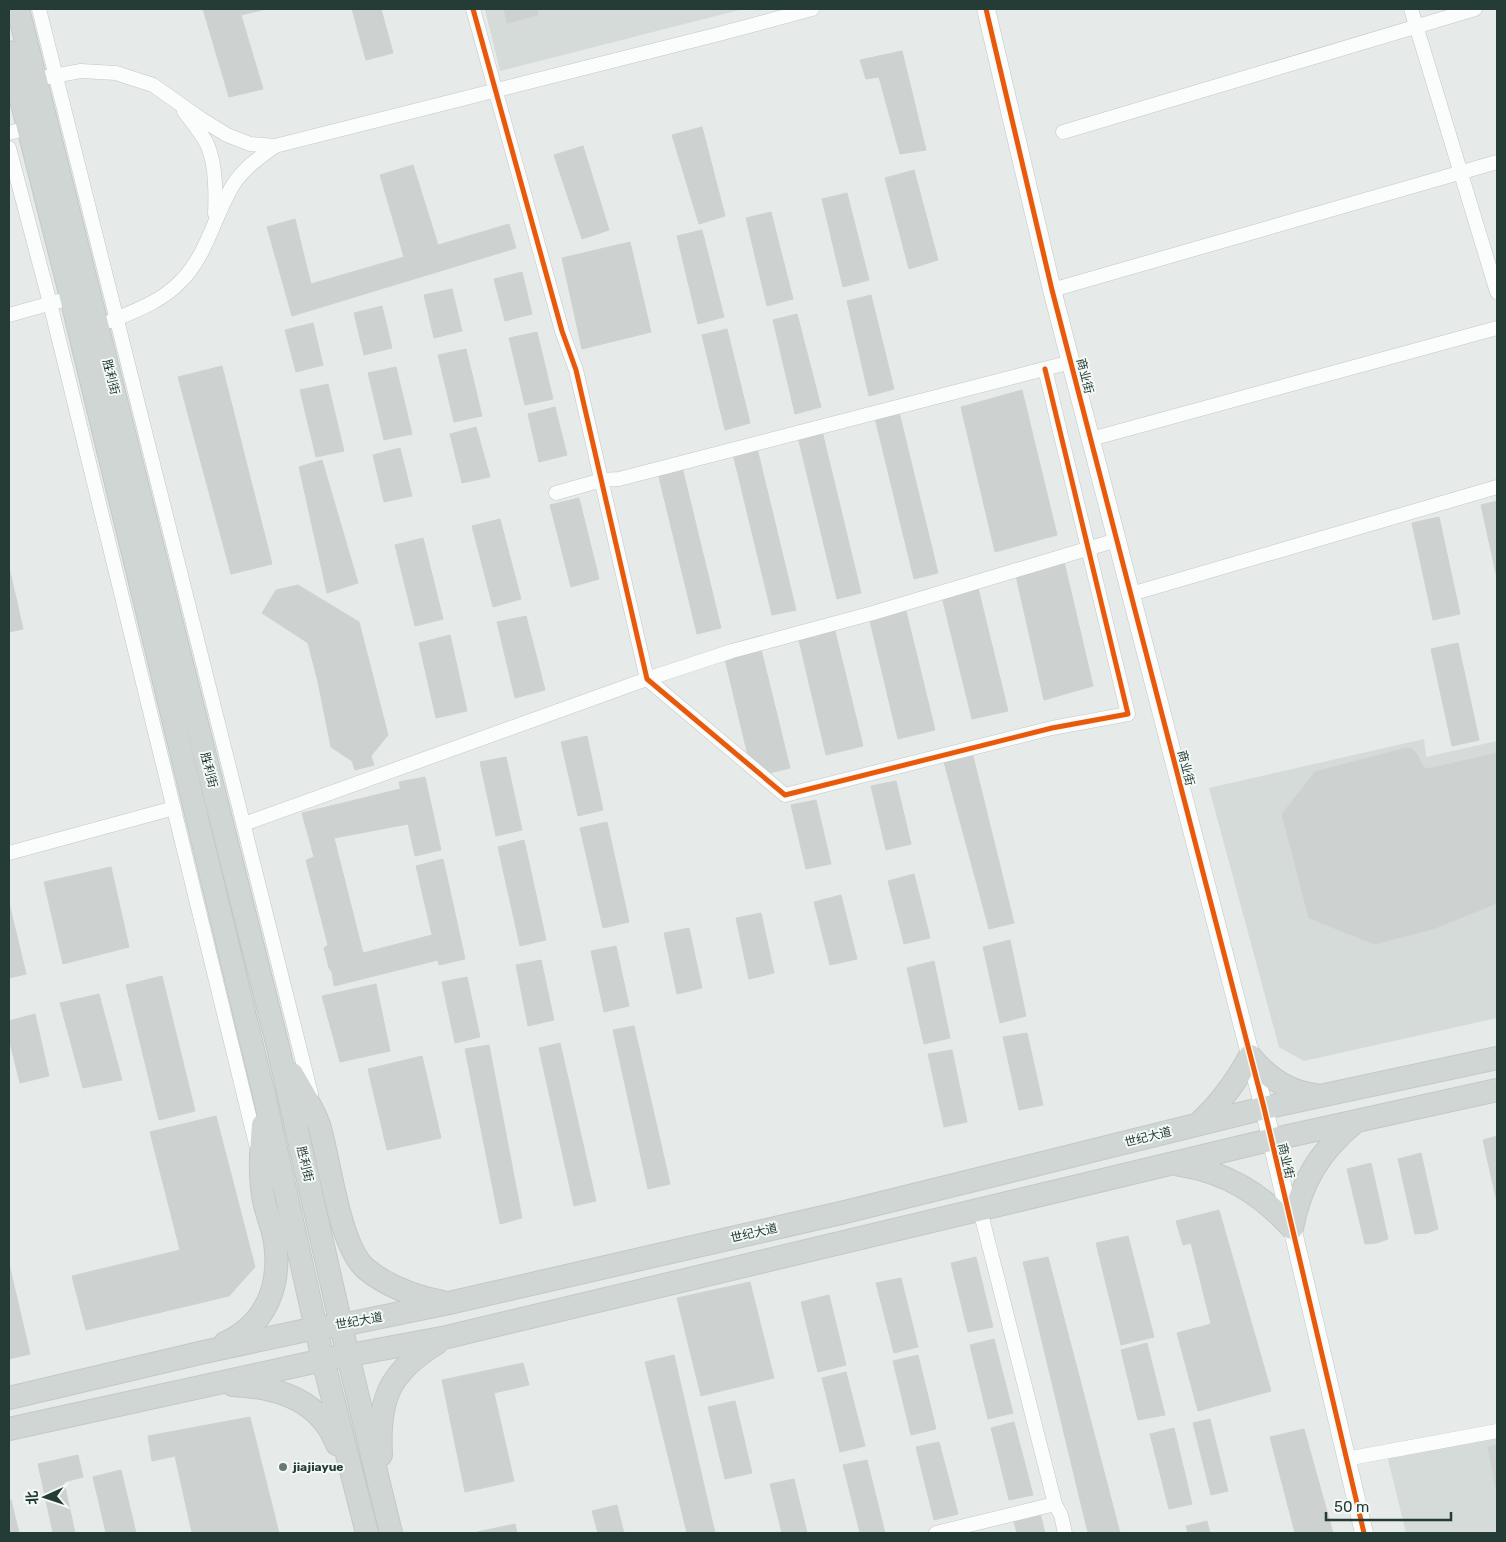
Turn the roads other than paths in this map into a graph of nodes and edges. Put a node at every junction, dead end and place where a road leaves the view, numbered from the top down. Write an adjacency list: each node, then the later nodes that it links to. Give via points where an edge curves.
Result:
1 (18, 9): 10 (main road, 胜利街)
2 (39, 9): 10 (street)
3 (473, 9): 11 (street)
4 (812, 9): 11 (street)
5 (986, 9): 20 (street, 商业街)
6 (1411, 9): 8 (street)
7 (1475, 9): 8 (street)
8 (1417, 26): 14 (street); 18 (street)
9 (9, 52): 13 (main road, 胜利街)
10 (46, 77): 12 (street, via 81,71 116,73 152,85); 13 (main road, 胜利街); 24 (street)
11 (495, 90): 15 (street); 29 (street, via 562,331 576,370)
12 (173, 98): 15 (street, via 227,135 250,144); 19 (street, via 207,144 216,193)
13 (28, 128): 22 (main road, 胜利街)
14 (1063, 132)
15 (275, 146): 19 (street, via 251,163 234,183)
16 (9, 148): 22 (street)
17 (1497, 162): 18 (street)
18 (1462, 173): 20 (street); 21 (street)
19 (214, 222): 24 (street, via 195,263 181,281 137,310)
20 (1052, 290): 26 (street, 商业街)
21 (1497, 292)
22 (70, 298): 23 (street); 24 (main road, 胜利街); 35 (street); 43 (main road, 胜利街)
23 (9, 315)
24 (108, 322): 36 (street); 38 (main road, 胜利街)
25 (1497, 328): 28 (street)
26 (1071, 362): 27 (street); 28 (street, 商业街)
27 (1045, 369): 29 (street, via 618,479); 34 (street, via 1128,714 1052,728 785,795)
28 (1090, 439): 32 (street, 商业街)
29 (602, 480): 31 (street); 34 (street)
30 (1497, 487): 33 (street)
31 (556, 493)
32 (1117, 540): 33 (street, 商业街); 34 (street, via 873,613 732,650)
33 (1131, 594): 39 (street, 商业街)
34 (647, 679): 36 (street)
35 (174, 808): 37 (street); 48 (street)
36 (244, 824): 46 (street)
37 (9, 853)
38 (278, 1047): 46 (main road); 53 (main road, 胜利街)
39 (1250, 1056): 42 (main road, via 1264,1072 1284,1086); 44 (street, 商业街); 47 (main road, via 1233,1086)
40 (1497, 1058): 42 (main road, 世纪大道)
41 (1497, 1090): 45 (main road)
42 (1323, 1095): 44 (main road, 世纪大道)
43 (264, 1099): 48 (main road); 54 (main road, 胜利街)
44 (1264, 1108): 47 (main road, 世纪大道); 51 (street, 商业街)
45 (1356, 1121): 49 (main road); 51 (main road, via 1327,1148 1307,1179)
46 (318, 1124): 52 (main road, via 353,1253 365,1269 402,1290)
47 (1197, 1125): 52 (main road, 世纪大道, via 845,1212)
48 (261, 1163): 56 (main road, via 264,1200 275,1241 275,1284 261,1316 250,1327 232,1340)
49 (1174, 1163): 50 (main road); 51 (main road, via 1233,1180 1266,1202)
50 (980, 1210): 55 (main road); 66 (street)
51 (1292, 1228): 63 (street, 商业街)
52 (449, 1304): 53 (main road, 世纪大道)
53 (342, 1325): 54 (main road, 世纪大道); 57 (main road, 胜利街)
54 (316, 1328): 56 (main road, 世纪大道); 58 (main road, 胜利街)
55 (447, 1337): 57 (main road); 64 (main road, via 420,1353 401,1371 385,1398 381,1443)
56 (204, 1352): 60 (main road, 世纪大道)
57 (348, 1356): 58 (main road); 64 (main road, 胜利街)
58 (323, 1360): 59 (main road); 65 (main road, 胜利街)
59 (207, 1384): 61 (main road); 65 (main road, via 279,1392 316,1412 343,1456)
60 (9, 1398)
61 (9, 1428)
62 (1497, 1431): 63 (street)
63 (1346, 1459): 71 (street, 商业街)
64 (383, 1499): 68 (main road, 胜利街)
65 (360, 1504): 67 (main road, 胜利街)
66 (1055, 1504): 69 (street); 70 (street)
67 (367, 1533)
68 (391, 1533)
69 (936, 1533)
70 (1065, 1533)
71 (1364, 1533)

